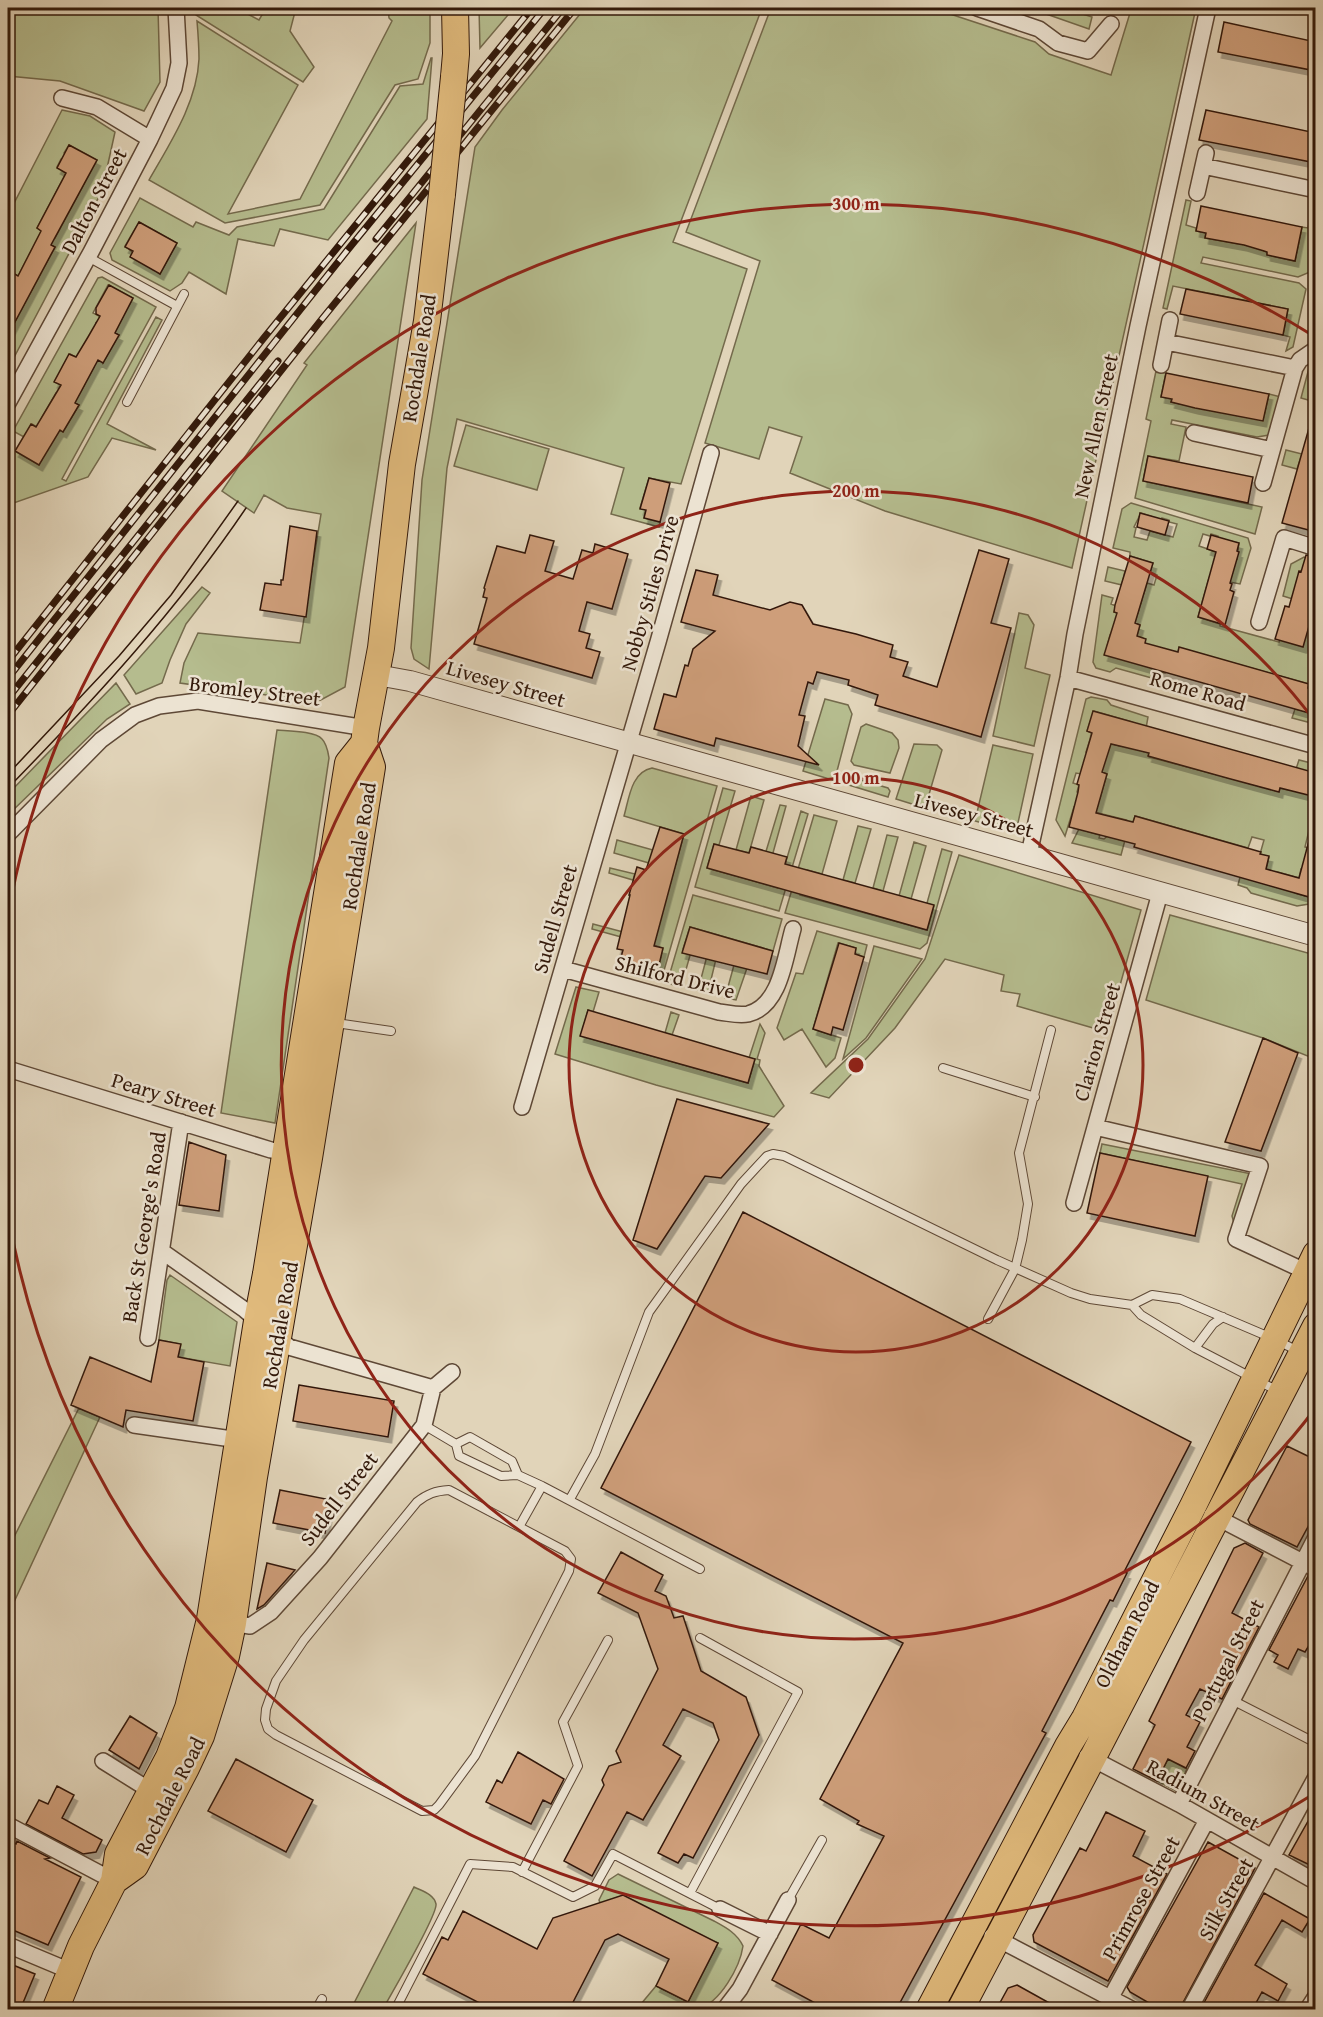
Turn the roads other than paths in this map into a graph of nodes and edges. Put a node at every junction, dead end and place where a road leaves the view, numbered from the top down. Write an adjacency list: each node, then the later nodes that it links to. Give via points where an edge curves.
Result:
1 (176, 8): 7 (street, Dalton Street, via 179,63 174,88)
2 (455, 8): 27 (highway, Rochdale Road, bridge, via 456,54 442,194 427,321 402,464)
3 (977, 8): 5 (street, via 1040,28 1058,43 1088,51)
4 (1208, 8): 28 (street, New Allen Street, via 1136,337)
5 (1111, 24)
6 (62, 98): 7 (street, via 97,107)
7 (150, 139): 10 (street, Dalton Street)
8 (1316, 190): 9 (street, via 1204,160)
9 (1197, 193)
10 (88, 257): 12 (lane); 18 (street, Dalton Street)
11 (184, 294): 12 (lane)
12 (177, 306): 19 (lane)
13 (1170, 320): 14 (street)
14 (1166, 342): 16 (street); 17 (street)
15 (1316, 349): 17 (street)
16 (1161, 365)
17 (1295, 368): 22 (street)
18 (12, 384): 20 (street, Dalton Street)
19 (127, 402)
20 (8, 403)
21 (1194, 433): 22 (street)
22 (1272, 450): 24 (street)
23 (711, 453): 30 (street, Nobby Stiles Drive)
24 (1263, 483)
25 (1316, 548): 26 (street, via 1284,538)
26 (1259, 622)
27 (377, 675): 29 (highway, Rochdale Road); 30 (street, Livesey Street)
28 (1068, 678): 31 (street, Rome Road); 33 (street, New Allen Street)
29 (365, 736): 32 (street, Bromley Street, via 198,701 159,706 135,715 101,740); 38 (highway, Rochdale Road, via 372,767)
30 (628, 743): 33 (street, Livesey Street); 37 (street, Sudell Street)
31 (1316, 746)
32 (8, 834)
33 (1029, 854): 34 (street, Livesey Street)
34 (1160, 893): 36 (street, Livesey Street); 46 (street, Clarion Street)
35 (793, 929): 37 (street, Shilford Drive, via 772,996 765,1005 749,1013 719,1012)
36 (1316, 936)
37 (563, 969): 44 (street, Sudell Street)
38 (319, 1020): 40 (lane); 47 (highway, Rochdale Road)
39 (1051, 1030): 43 (lane)
40 (391, 1031)
41 (943, 1068): 43 (lane)
42 (8, 1069): 45 (street, Peary Street)
43 (1035, 1097): 51 (lane, via 1019,1153 1028,1204)
44 (522, 1107)
45 (181, 1122): 47 (street, Peary Street); 49 (street, Back St George's Road)
46 (1095, 1127): 48 (street, Clarion Street); 50 (street, via 1260,1166 1236,1239)
47 (297, 1155): 55 (highway, Rochdale Road); 58 (highway, Rochdale Road)
48 (1074, 1203)
49 (163, 1252): 55 (street); 57 (street, Back St George's Road)
50 (1311, 1263): 59 (highway, Oldham Road)
51 (1015, 1269): 52 (lane, via 1090,1299); 54 (lane); 72 (lane, via 784,1156 767,1156 741,1184 649,1312 595,1454)
52 (1132, 1305): 53 (lane, via 1152,1295 1180,1299); 60 (lane, via 1141,1315)
53 (1223, 1317): 59 (lane); 60 (lane)
54 (988, 1319)
55 (257, 1320): 58 (street); 68 (highway, Rochdale Road)
56 (1316, 1326): 61 (highway, Oldham Road)
57 (148, 1338)
58 (277, 1338): 64 (street, via 290,1347); 79 (highway, Rochdale Road, via 253,1482)
59 (1274, 1339): 61 (lane); 63 (highway, Oldham Road)
60 (1195, 1348): 63 (lane)
61 (1302, 1353): 65 (highway, Oldham Road)
62 (452, 1372): 64 (street)
63 (1255, 1380): 65 (lane); 73 (highway, Oldham Road)
64 (433, 1388): 67 (street, Sudell Street)
65 (1282, 1393): 74 (highway, Oldham Road)
66 (134, 1425): 68 (street)
67 (424, 1425): 69 (lane); 79 (street, Sudell Street, via 320,1558 271,1612 250,1626)
68 (239, 1440): 79 (highway, Rochdale Road)
69 (456, 1444): 70 (lane, via 459,1456 478,1466 501,1476); 70 (lane, via 470,1437 512,1461)
70 (518, 1475): 71 (lane)
71 (542, 1486): 72 (lane); 75 (lane)
72 (570, 1499): 78 (lane)
73 (1193, 1506): 74 (street); 84 (highway, Oldham Road)
74 (1218, 1518): 77 (street); 85 (highway, Oldham Road)
75 (519, 1527): 75 (lane, via 565,1551 571,1559 569,1571 475,1756 434,1810 417,1809 268,1729 266,1709 276,1681 417,1502 427,1494 449,1491)
76 (1316, 1537): 77 (street, Portugal Street)
77 (1309, 1566): 82 (street, Portugal Street)
78 (700, 1569)
79 (222, 1621): 88 (highway, Rochdale Road, via 170,1756); 95 (highway, Rochdale Road, via 213,1704 201,1736 135,1866)
80 (700, 1638): 97 (lane, via 798,1692)
81 (608, 1640): 94 (lane, via 563,1722 578,1766)
82 (1232, 1700): 83 (lane); 89 (street, Portugal Street)
83 (1316, 1743)
84 (1068, 1746): 85 (street, Radium Street); 100 (highway, Oldham Road)
85 (1092, 1759): 89 (street, Radium Street); 102 (highway, Oldham Road)
86 (103, 1761): 88 (street)
87 (1316, 1777): 93 (street, Silk Street)
88 (151, 1791): 95 (highway, Rochdale Road, via 118,1854)
89 (1179, 1804): 90 (street, Radium Street)
90 (1207, 1820): 93 (street, Radium Street); 106 (street, Primrose Street)
91 (8, 1825): 95 (street)
92 (822, 1840): 98 (lane)
93 (1272, 1858): 96 (street, Radium Street); 115 (street, Silk Street)
94 (522, 1872): 97 (lane, via 573,1897 595,1886 613,1854); 110 (lane, via 513,1867 470,1864)
95 (114, 1881): 104 (highway, Rochdale Road)
96 (1316, 1882)
97 (690, 1893): 99 (lane)
98 (788, 1900): 101 (street)
99 (720, 1909): 101 (street)
100 (974, 1927): 102 (street); 112 (highway, Oldham Road)
101 (770, 1934): 111 (street)
102 (998, 1939): 106 (street); 113 (highway, Oldham Road)
103 (8, 1945): 104 (street)
104 (70, 1971): 108 (highway, Rochdale Road)
105 (1316, 1995): 116 (street)
106 (1111, 1997): 114 (street)
107 (322, 1999): 109 (lane)
108 (58, 2009)
109 (316, 2010)
110 (395, 2010)
111 (724, 2010)
112 (929, 2010)
113 (960, 2010)
114 (1133, 2010)
115 (1189, 2010)
116 (1307, 2010)

